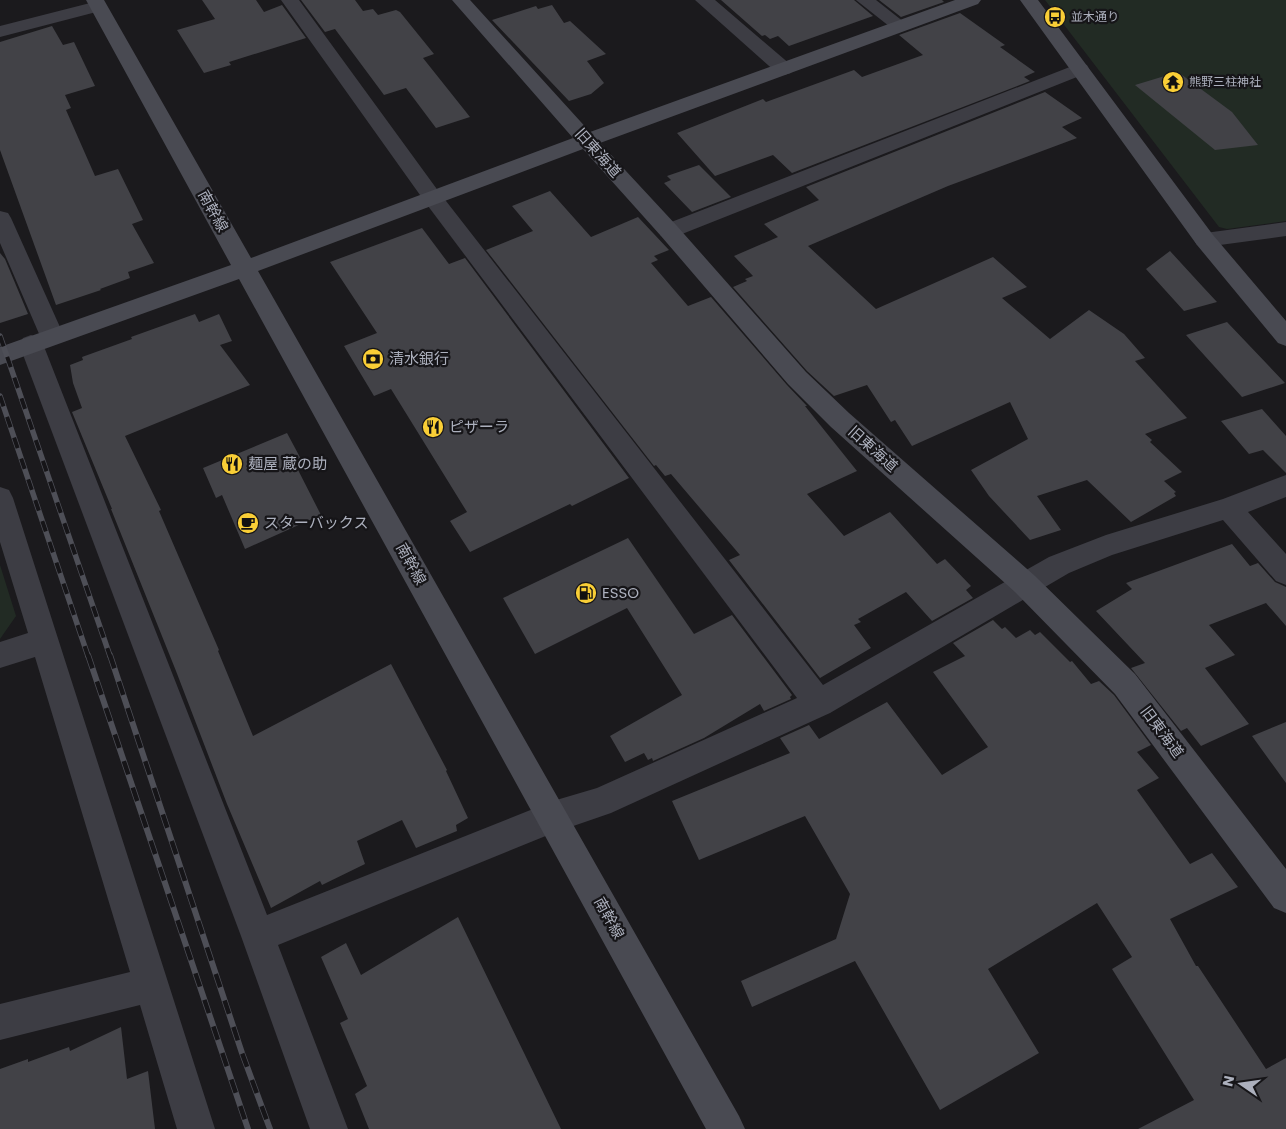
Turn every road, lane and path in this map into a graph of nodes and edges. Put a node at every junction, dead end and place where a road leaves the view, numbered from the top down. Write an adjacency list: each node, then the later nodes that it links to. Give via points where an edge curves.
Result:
1 (290, 0): 13 (street)
2 (461, 0): 12 (street, 旧東海道)
3 (704, 0): 10 (street)
4 (865, 0): 8 (street)
5 (972, 0): 8 (street)
6 (1029, 0): 11 (street)
7 (96, 3): 9 (street); 18 (street, 南幹線)
8 (900, 26): 10 (street)
9 (0, 32)
10 (784, 69): 12 (street)
11 (1080, 69): 16 (street); 17 (street)
12 (588, 141): 13 (street); 16 (street, 旧東海道)
13 (432, 197): 18 (street); 29 (street)
14 (0, 218): 20 (street)
15 (1286, 230): 17 (street)
16 (670, 231): 26 (street, 旧東海道, via 797,378)
17 (1205, 240): 19 (street)
18 (245, 267): 20 (street); 30 (street, 南幹線)
19 (1286, 337)
20 (42, 340): 21 (street); 32 (street)
21 (0, 356)
22 (1286, 486): 24 (street)
23 (0, 498): 27 (street)
24 (1228, 508): 25 (street); 26 (street, via 1106,546 1059,565)
25 (1286, 573)
26 (1025, 584): 29 (street); 31 (street, 旧東海道, via 1125,684)
27 (45, 640): 28 (street); 33 (street)
28 (0, 655)
29 (819, 704): 30 (street, via 600,802)
30 (553, 817): 32 (street); 37 (street, 南幹線)
31 (1286, 896)
32 (258, 936): 36 (street)
33 (150, 985): 34 (street); 35 (street)
34 (0, 1022)
35 (196, 1129)
36 (328, 1129)
37 (726, 1129)

